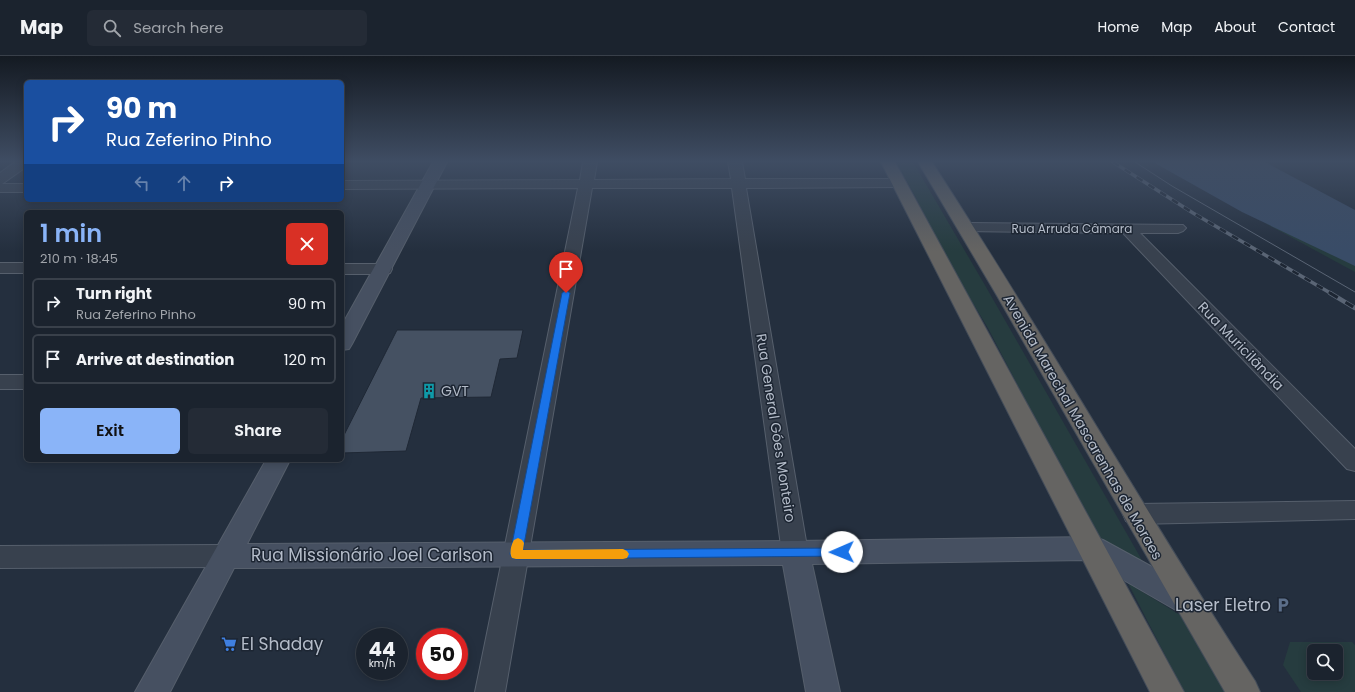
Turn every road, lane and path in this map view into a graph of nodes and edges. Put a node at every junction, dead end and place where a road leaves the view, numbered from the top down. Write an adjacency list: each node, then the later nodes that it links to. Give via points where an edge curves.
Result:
1 (424, 192): 12 (main road)
2 (586, 192): 22 (street)
3 (739, 192): 21 (street, Rua General Góes Monteiro)
4 (904, 192): 20 (highway)
5 (944, 192): 6 (highway, Avenida Marechal Mascarenhas de Moraes)
6 (967, 228): 7 (street, Rua Arruda Câmara); 19 (highway, Avenida Marechal Mascarenhas de Moraes)
7 (1127, 228): 8 (street, Rua Arruda Câmara); 17 (street, Rua Muricilândia)
8 (1178, 228)
9 (0, 268): 10 (street)
10 (24, 268)
11 (344, 269): 12 (street)
12 (384, 269): 13 (main road)
13 (344, 340)
14 (0, 382): 15 (street)
15 (24, 382)
16 (277, 462): 23 (main road)
17 (1355, 463)
18 (1355, 510): 19 (street)
19 (1135, 514): 25 (highway, Avenida Marechal Mascarenhas de Moraes)
20 (1093, 548): 21 (main road, Rua Missionário Joel Carlson); 25 (main road); 29 (highway)
21 (796, 553): 22 (main road, Rua Missionário Joel Carlson); 28 (main road, Rua General Góes Monteiro)
22 (516, 554): 23 (main road, Rua Missionário Joel Carlson); 27 (street)
23 (226, 556): 24 (street, Rua Missionário Joel Carlson); 26 (main road)
24 (0, 557)
25 (1185, 600): 30 (highway, Avenida Marechal Mascarenhas de Moraes)
26 (152, 692)
27 (490, 692)
28 (823, 692)
29 (1167, 692)
30 (1243, 692)

